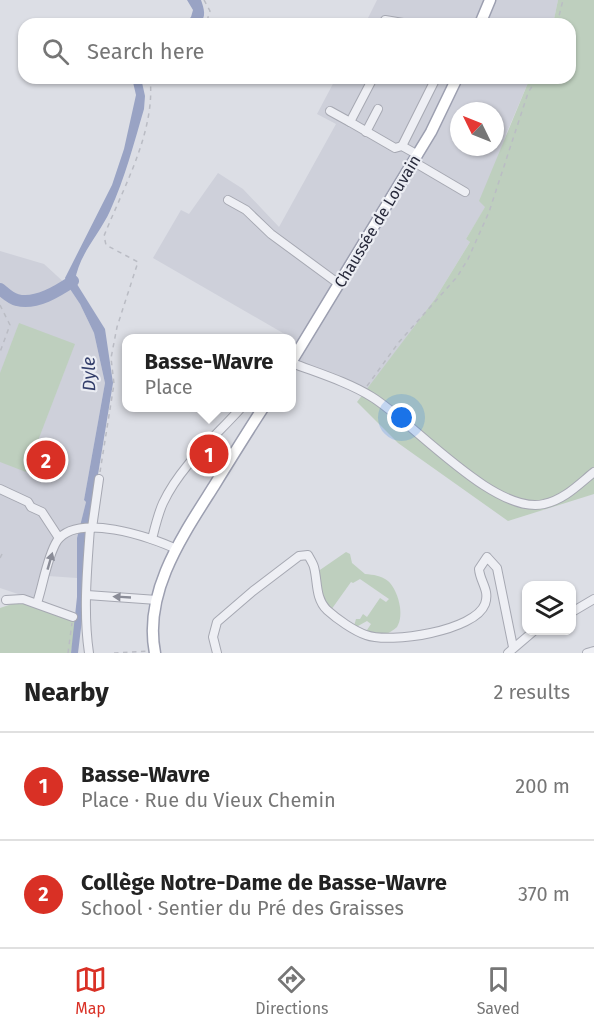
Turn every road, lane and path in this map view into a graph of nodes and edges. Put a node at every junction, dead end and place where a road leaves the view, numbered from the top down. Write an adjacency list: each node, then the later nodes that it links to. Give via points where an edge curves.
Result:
1 (204, 0): 4 (path, via 210,11)
2 (490, 0): 5 (main road)
3 (563, 0): 6 (path)
4 (208, 18)
5 (482, 18)
6 (558, 18)
7 (151, 84): 29 (path, via 152,95 134,167 104,236 106,245 138,262 111,358 114,384)
8 (370, 84): 14 (street)
9 (432, 84): 16 (street)
10 (454, 84): 17 (main road, Chaussée de Louvain)
11 (533, 84): 25 (path, via 489,212 468,259)
12 (378, 109): 15 (street)
13 (330, 111): 14 (street)
14 (350, 122): 15 (street)
15 (366, 132): 16 (street)
16 (402, 147): 17 (street)
17 (416, 158): 18 (street); 20 (main road, Chaussée de Louvain)
18 (465, 192)
19 (228, 200): 20 (street)
20 (339, 284): 23 (main road, Chaussée de Louvain)
21 (0, 305): 22 (path, via 10,325)
22 (0, 352)
23 (296, 354)
24 (296, 364): 25 (street)
25 (363, 392): 28 (street, via 444,456 516,503 544,504 561,498)
26 (237, 412): 33 (street, via 199,451 171,489)
27 (261, 412): 34 (main road)
28 (594, 472)
29 (99, 479): 31 (street)
30 (0, 489): 32 (street, via 42,512)
31 (90, 528): 32 (street); 33 (street); 37 (street)
32 (59, 538): 41 (street, one-way to 32)
33 (152, 539): 34 (street)
34 (176, 549): 40 (main road)
35 (2, 554): 36 (path)
36 (0, 558)
37 (87, 595): 40 (street, one-way to 37); 48 (street)
38 (594, 599): 42 (street)
39 (2, 600): 41 (street)
40 (157, 600): 46 (main road)
41 (37, 603): 43 (street)
42 (576, 610)
43 (73, 617): 47 (path)
44 (529, 635): 45 (street)
45 (510, 650): 50 (street, via 497,567 487,557 479,569 486,600 471,619 426,635 377,637 366,635 328,610 321,601 308,555 298,556 217,622 213,637)
46 (155, 652): 49 (path)
47 (68, 653)
48 (89, 653)
49 (114, 653)
50 (218, 653)

